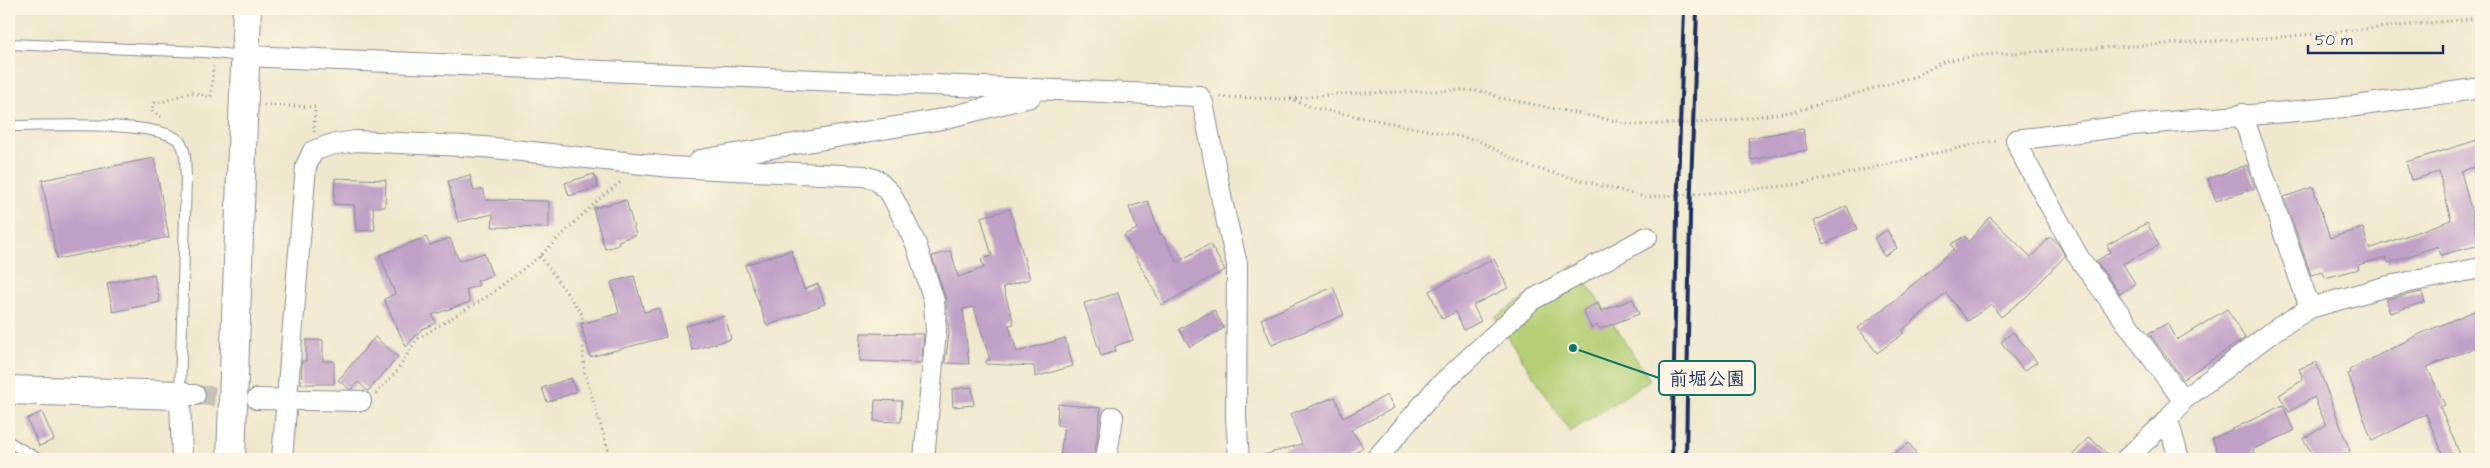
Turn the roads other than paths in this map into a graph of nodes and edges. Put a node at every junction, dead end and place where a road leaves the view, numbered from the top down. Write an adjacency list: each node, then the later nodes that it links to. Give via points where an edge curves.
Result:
1 (247, 9): 3 (street)
2 (9, 44): 3 (lane, via 214,53)
3 (245, 46): 5 (street); 23 (street)
4 (2481, 88): 6 (street, via 2356,106)
5 (1052, 91): 8 (street, via 942,118); 27 (street, via 1200,96 1237,264)
6 (2242, 114): 11 (street); 17 (street, via 2016,140 2079,258)
7 (9, 126): 13 (lane, via 140,128 164,132 178,140 184,149)
8 (672, 167): 15 (street, via 484,147 399,143 356,142 313,151 306,166); 25 (street, via 864,176 877,180 892,194 916,244 934,301 936,331)
9 (1647, 237): 28 (street, via 1532,300 1438,387)
10 (2481, 268): 11 (street, via 2384,287)
11 (2310, 308): 17 (street, via 2275,330)
12 (9, 390): 13 (street)
13 (188, 395): 22 (street)
14 (256, 399): 15 (street)
15 (288, 400): 16 (street); 24 (street)
16 (361, 400)
17 (2183, 400): 19 (street)
18 (1113, 417): 26 (street)
19 (2168, 420): 29 (street); 30 (street)
20 (9, 442): 21 (lane)
21 (38, 459)
22 (182, 459)
23 (231, 459)
24 (282, 459)
25 (924, 459)
26 (1106, 459)
27 (1238, 459)
28 (1376, 459)
29 (2126, 459)
30 (2179, 459)

